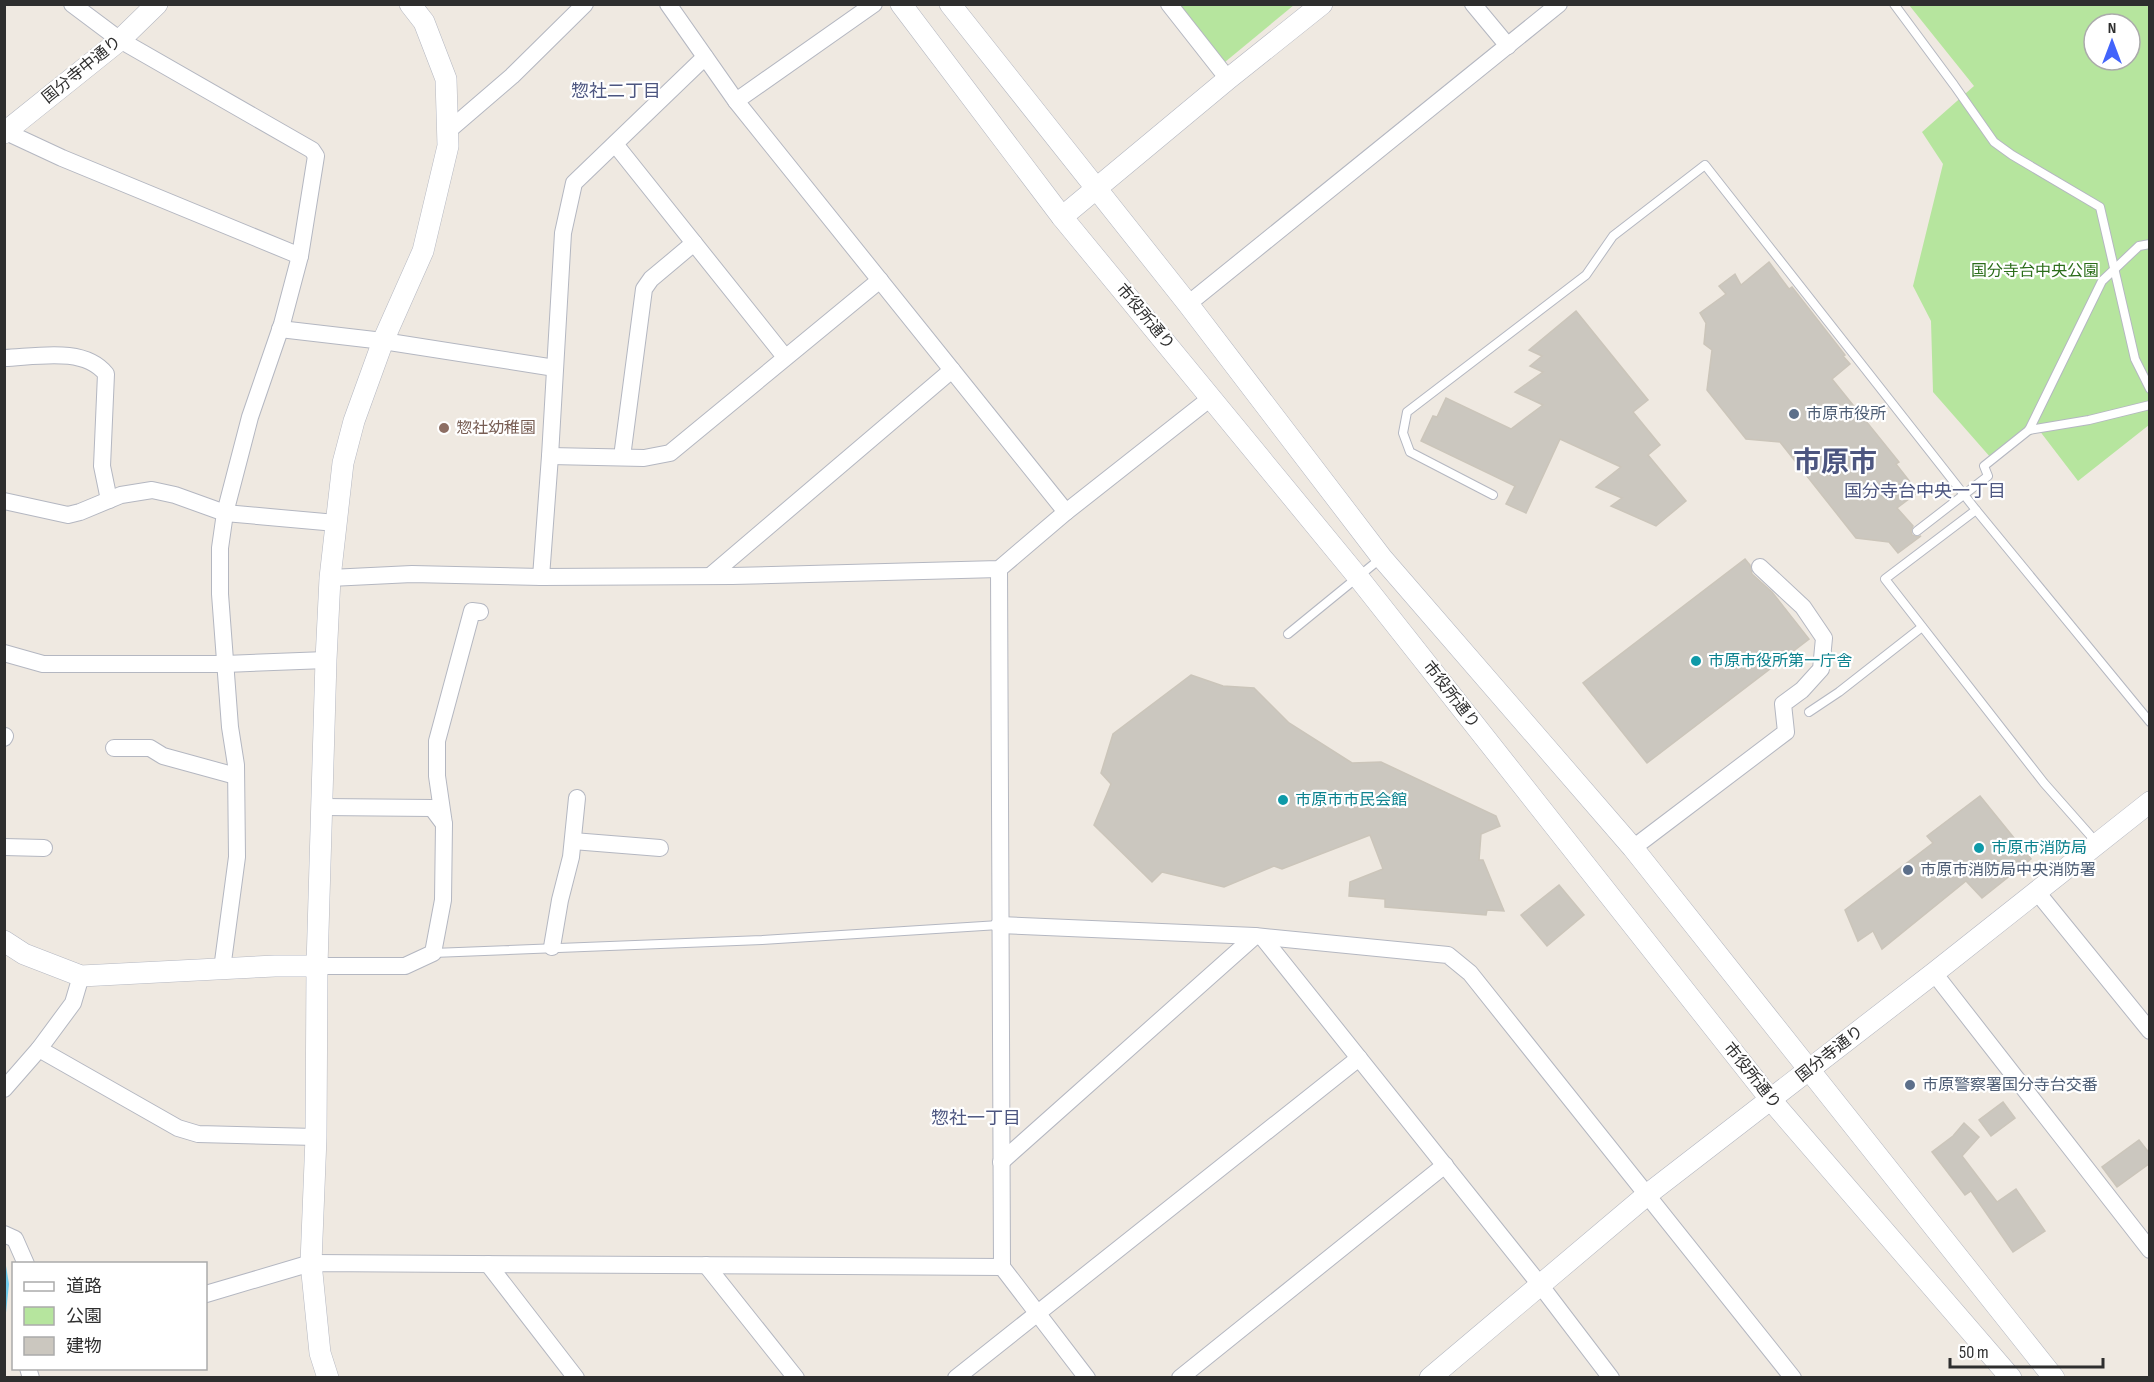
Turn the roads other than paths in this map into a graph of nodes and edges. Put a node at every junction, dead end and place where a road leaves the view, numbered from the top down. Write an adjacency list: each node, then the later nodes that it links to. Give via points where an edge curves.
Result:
1 (72, 4): 14 (street)
2 (157, 4): 14 (street, 国分寺中通り)
3 (410, 4): 19 (street, via 424,22 446,79)
4 (585, 4): 19 (street, via 512,76)
5 (668, 4): 16 (street)
6 (874, 4): 18 (street)
7 (901, 4): 23 (street, 市役所通り)
8 (950, 4): 22 (street)
9 (1169, 4): 17 (street)
10 (1322, 4): 17 (street)
11 (1473, 4): 15 (street)
12 (1559, 4): 15 (street)
13 (1894, 4): 27 (lane, via 1994,142 2100,207)
14 (120, 40): 20 (street, 国分寺中通り); 26 (street, via 312,150 317,161)
15 (1508, 46): 29 (street)
16 (705, 57): 18 (street); 21 (street)
17 (1228, 79): 22 (street)
18 (736, 101): 28 (street)
19 (448, 131): 31 (street, via 448,146 423,251)
20 (5, 132): 26 (street)
21 (615, 144): 24 (street); 34 (street, via 574,183 563,233)
22 (1096, 189): 23 (street); 29 (street)
23 (1062, 217): 38 (street, 市役所通り)
24 (694, 243): 32 (street); 42 (street, via 644,289)
25 (2150, 244): 27 (lane, via 2139,246)
26 (300, 256): 30 (street)
27 (2113, 269): 36 (lane, via 2134,359); 40 (lane, via 2102,281)
28 (880, 280): 32 (street); 35 (street)
29 (1188, 304): 52 (street)
30 (280, 329): 31 (street); 49 (street, via 250,417)
31 (383, 341): 34 (street); 50 (street, via 354,421 343,464)
32 (785, 357): 42 (street, via 670,453)
33 (4, 358): 45 (street, via 74,355 93,362 105,374 102,466)
34 (555, 368): 41 (street)
35 (952, 370): 48 (street); 55 (street)
36 (2147, 377): 37 (lane)
37 (2150, 389)
38 (1212, 397): 48 (street); 57 (street, 市役所通り)
39 (2150, 405): 40 (lane)
40 (2029, 430): 43 (lane, via 1984,466 1988,476)
41 (550, 456): 42 (street); 56 (street)
42 (622, 457)
43 (1964, 494): 44 (lane, via 1705,165 1613,237 1586,275 1407,412 1403,433 1410,452); 47 (lane); 51 (lane)
44 (1493, 495)
45 (109, 500): 46 (street, via 68,515); 49 (street, via 152,490)
46 (4, 501)
47 (1976, 510): 60 (lane, via 1885,579); 66 (lane)
48 (1066, 512): 54 (street)
49 (225, 513): 50 (street); 64 (street, via 220,548)
50 (336, 522): 58 (street)
51 (1917, 531)
52 (1382, 558): 57 (lane); 78 (street)
53 (1760, 567): 78 (street, via 1803,607 1824,638 1821,669 1783,704 1786,732)
54 (999, 569): 55 (street); 80 (street)
55 (710, 576): 56 (street)
56 (541, 577): 58 (street, via 412,574)
57 (1358, 577): 61 (lane); 94 (street, 市役所通り)
58 (330, 578): 63 (street)
59 (480, 612): 72 (street, via 472,611 437,741)
60 (1922, 627): 65 (lane); 74 (lane, via 2044,783)
61 (1288, 634)
62 (4, 653): 64 (street, via 43,664)
63 (326, 660): 64 (street); 71 (street)
64 (225, 664): 68 (street)
65 (1809, 712)
66 (2150, 722)
67 (114, 748): 68 (street, via 150,748 163,756)
68 (236, 776): 86 (street, via 237,857)
69 (577, 798): 73 (street)
70 (2150, 802): 74 (street, 国分寺通り)
71 (322, 807): 72 (street, via 432,808); 85 (street)
72 (444, 824): 84 (street, via 443,900)
73 (573, 842): 77 (street); 83 (street)
74 (2098, 844): 79 (street, 国分寺通り)
75 (4, 847): 76 (street)
76 (44, 848)
77 (660, 848)
78 (1634, 848): 92 (street)
79 (2037, 892): 87 (street, 国分寺通り); 89 (street)
80 (999, 925): 81 (street); 83 (lane, via 762,940); 96 (street)
81 (1259, 937): 91 (street); 96 (street); 98 (street, via 1448,955 1470,973)
82 (4, 941): 88 (street, via 24,954)
83 (552, 947): 84 (lane)
84 (434, 953): 85 (street, via 405,966)
85 (318, 966): 86 (street); 95 (street)
86 (222, 969): 88 (street)
87 (1934, 973): 92 (street, 国分寺通り); 100 (street)
88 (81, 976): 90 (street, via 73,1003)
89 (2150, 1031)
90 (39, 1049): 93 (street); 95 (street, via 178,1128 198,1134)
91 (1359, 1058): 97 (street); 108 (street)
92 (1810, 1069): 94 (street, 国分寺通り); 119 (street)
93 (4, 1089)
94 (1771, 1100): 98 (street, 国分寺通り); 118 (street, 市役所通り)
95 (316, 1137): 102 (street)
96 (1001, 1162): 105 (street)
97 (1444, 1166): 106 (street); 114 (street)
98 (1648, 1194): 106 (street, 国分寺通り); 117 (street)
99 (4, 1234): 101 (street, via 15,1239)
100 (2150, 1250)
101 (26, 1262)
102 (311, 1263): 103 (street); 107 (street); 109 (street, via 320,1353)
103 (488, 1264): 104 (street); 110 (street)
104 (706, 1265): 105 (street); 111 (street)
105 (1002, 1267): 108 (street)
106 (1540, 1286): 115 (street, 国分寺通り); 116 (street)
107 (207, 1294)
108 (1037, 1312): 112 (street); 113 (street)
109 (328, 1377)
110 (576, 1377)
111 (796, 1377)
112 (956, 1377)
113 (1087, 1377)
114 (1180, 1377)
115 (1430, 1377)
116 (1611, 1377)
117 (1793, 1377)
118 (2011, 1377)
119 (2054, 1377)

